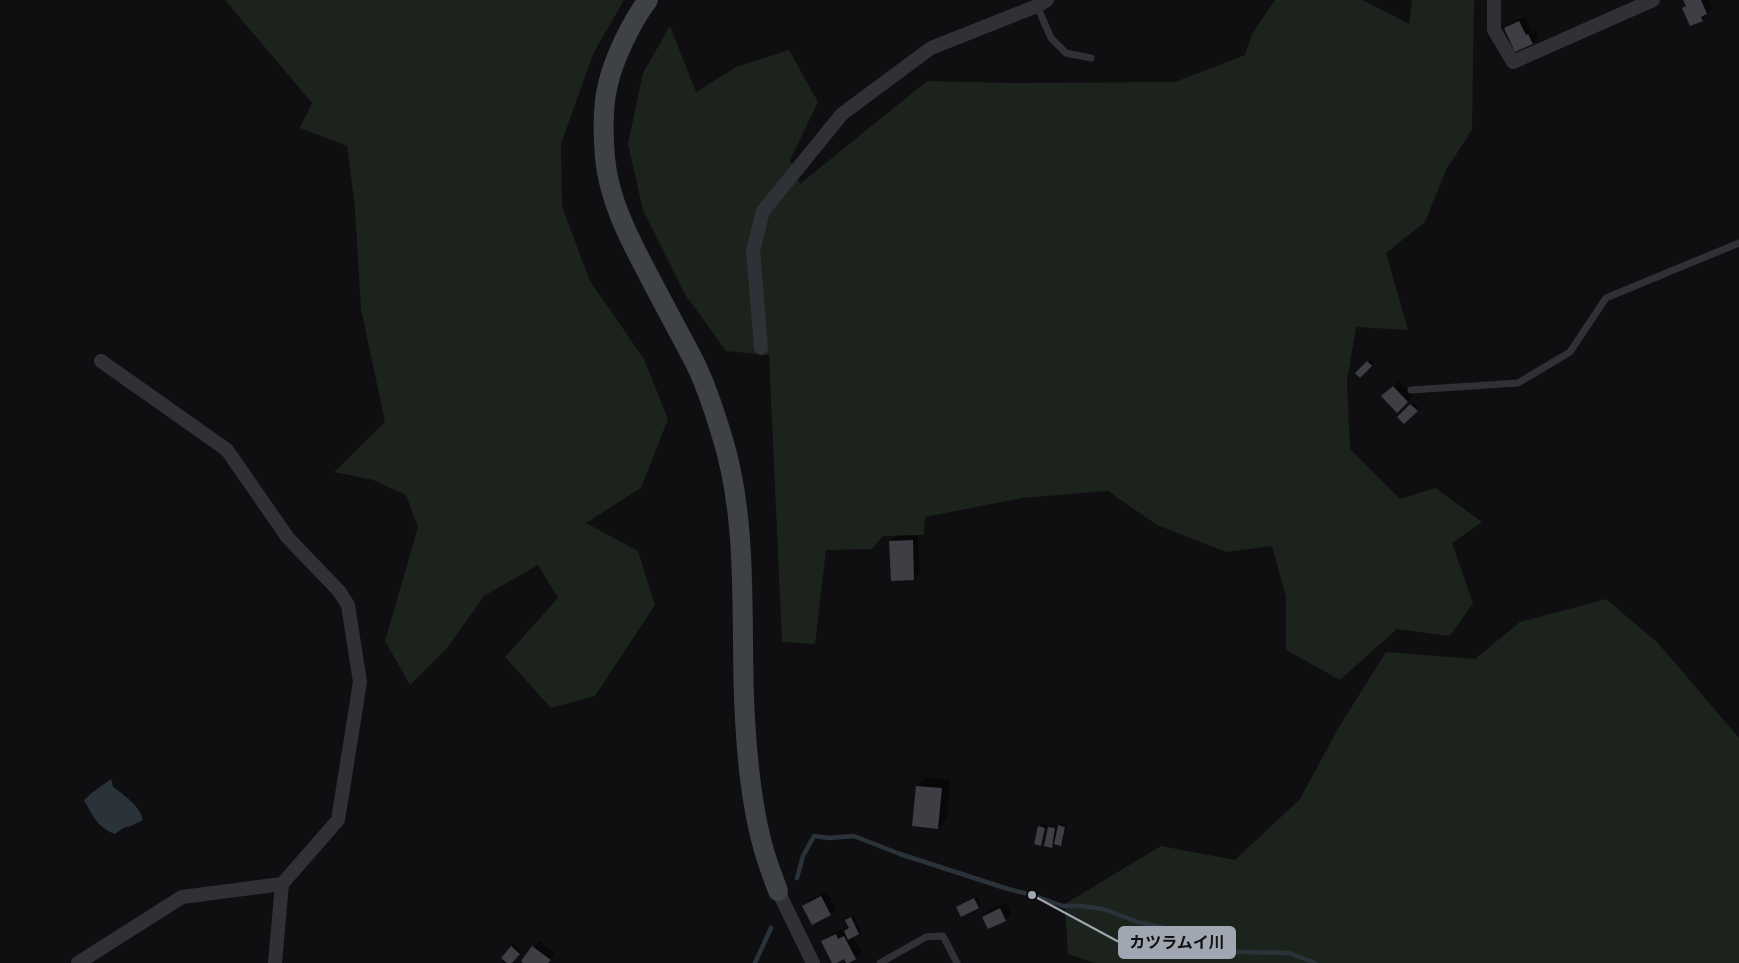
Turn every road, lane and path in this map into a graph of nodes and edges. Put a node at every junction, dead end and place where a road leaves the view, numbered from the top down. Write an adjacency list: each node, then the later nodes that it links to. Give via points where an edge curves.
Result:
1 (648, 0): 11 (street, via 636,17 608,83 604,116 605,161 627,234 696,366 722,435 732,476 743,599 744,699 750,776 763,847)
2 (1494, 0): 3 (street, via 1494,30 1513,62)
3 (1653, 0)
4 (1042, 3): 5 (lane, via 1051,38 1066,53); 7 (street, via 931,48 842,114 763,211 753,251)
5 (1091, 58)
6 (1739, 244): 9 (lane, via 1606,298 1570,352 1518,383)
7 (761, 348)
8 (102, 360): 10 (street, via 227,450 288,538 339,590 348,605 360,682 338,820)
9 (1411, 390)
10 (282, 884): 12 (street, via 182,897); 13 (street)
11 (778, 891): 14 (street)
12 (78, 963)
13 (275, 963)
14 (813, 963)
15 (880, 963): 16 (lane, via 926,937 943,936)
16 (957, 963)

